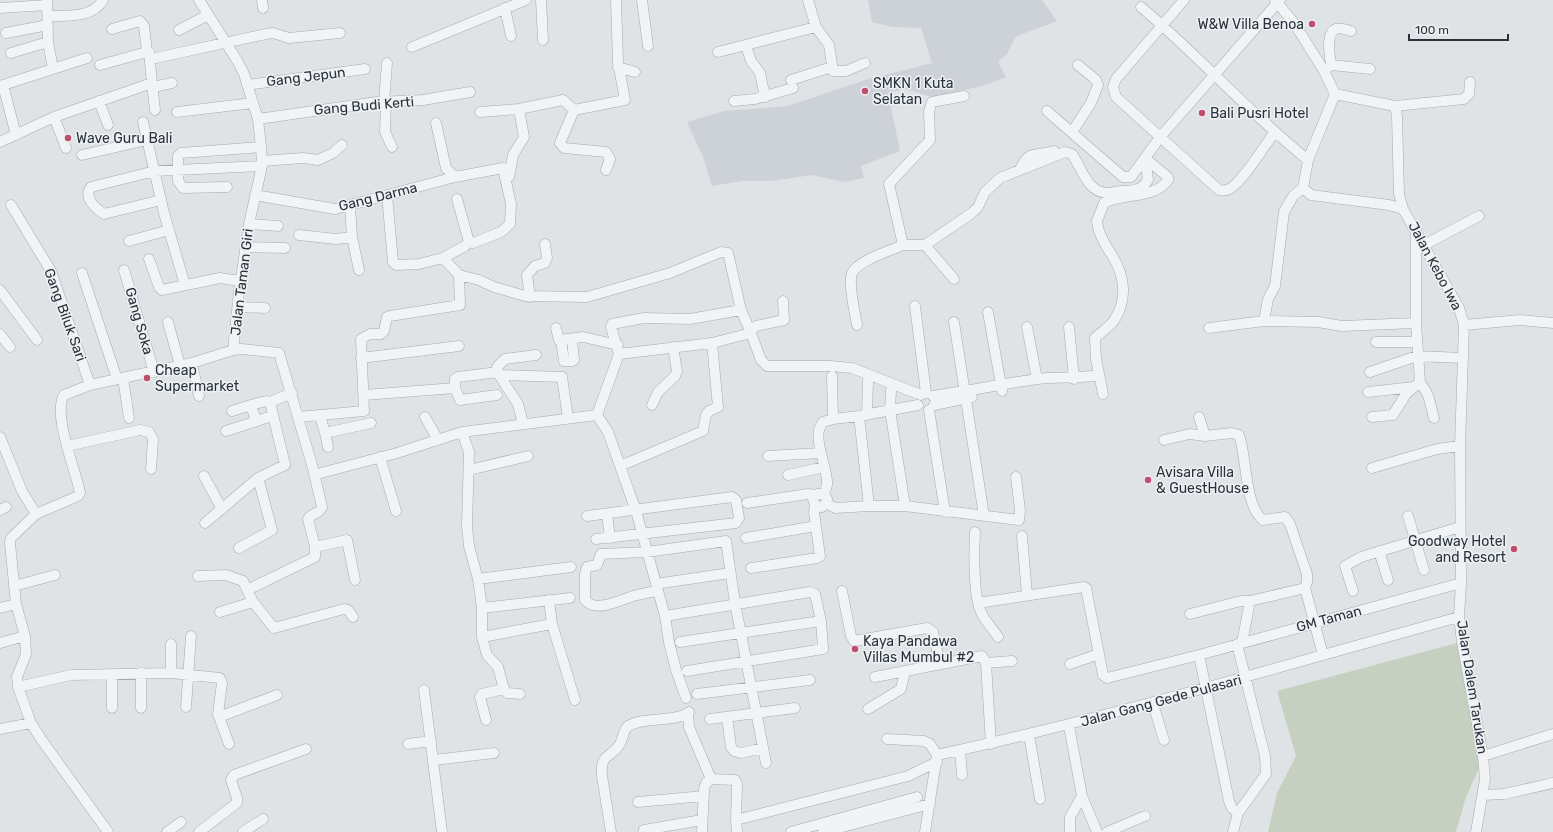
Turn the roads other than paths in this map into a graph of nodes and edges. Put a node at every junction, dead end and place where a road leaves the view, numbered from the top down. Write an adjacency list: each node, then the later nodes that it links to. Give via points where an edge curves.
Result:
1 (103, 0): 15 (street, via 95,10)
2 (199, 0): 14 (street, Jalan Taman Giri)
3 (526, 0): 13 (street)
4 (541, 0): 24 (street)
5 (616, 0): 38 (street)
6 (642, 0): 27 (street)
7 (808, 0): 17 (street)
8 (1184, 0): 16 (street)
9 (1278, 1): 40 (street); 45 (street)
10 (47, 2): 12 (street); 15 (street)
11 (1141, 7): 16 (street)
12 (0, 8)
13 (504, 8): 23 (street); 29 (street)
14 (208, 15): 19 (street); 26 (street, Jalan Taman Giri)
15 (48, 20): 21 (street); 25 (street)
16 (1163, 25): 45 (street); 76 (street, via 1116,79 1113,87 1116,97)
17 (816, 27): 28 (street); 39 (street, via 829,45)
18 (112, 29): 32 (street, via 140,21 144,26)
19 (179, 30)
20 (1351, 31): 40 (street, via 1337,28 1331,34)
21 (6, 33)
22 (340, 33): 26 (street, via 289,38 273,33)
23 (511, 36)
24 (543, 40)
25 (48, 42): 31 (street); 41 (street)
26 (226, 42): 32 (street, via 203,48); 49 (street, Jalan Taman Giri, via 238,62)
27 (648, 46)
28 (746, 46): 30 (street); 54 (street, via 751,61 760,73)
29 (412, 47)
30 (718, 52)
31 (12, 53)
32 (149, 55): 36 (street); 48 (street)
33 (87, 58): 41 (street)
34 (387, 63): 58 (street)
35 (865, 63): 39 (street, via 846,71 834,72)
36 (100, 65)
37 (1078, 65): 73 (street, via 1096,80 1098,85 1091,103)
38 (618, 67): 44 (street); 64 (street, via 625,100)
39 (832, 67): 54 (street)
40 (1327, 68): 42 (street); 52 (street)
41 (53, 69): 50 (street)
42 (1370, 69)
43 (365, 70): 49 (street, Gang Jepun)
44 (635, 72)
45 (1214, 73): 74 (street); 76 (street)
46 (1470, 82): 60 (street, via 1469,94 1464,99)
47 (172, 83): 48 (street)
48 (152, 85): 56 (street); 63 (street)
49 (247, 85): 59 (street, Jalan Taman Giri)
50 (2, 86): 75 (street)
51 (470, 92): 58 (street, Gang Budi Kerti, via 415,101)
52 (1334, 94): 55 (street); 61 (street)
53 (964, 96): 114 (street, via 932,102 929,111 930,140 889,184)
54 (765, 97): 57 (street)
55 (1347, 97): 60 (street); 61 (street)
56 (99, 101): 68 (street); 72 (street)
57 (734, 101)
58 (385, 102): 69 (street, Gang Budi Kerti); 81 (street, via 385,132)
59 (253, 103): 66 (street); 69 (street, Jalan Taman Giri)
60 (1395, 106): 94 (street, Jalan Kebo Iwa)
61 (1329, 108): 84 (street)
62 (519, 109): 64 (street, via 563,100); 67 (street); 91 (street, via 524,137 513,156 509,177)
63 (155, 110)
64 (574, 110): 87 (street, via 561,146 606,152 610,159)
65 (1047, 111): 73 (street)
66 (177, 112)
67 (480, 112)
68 (54, 117): 75 (street); 82 (street)
69 (258, 119): 80 (street, Jalan Taman Giri)
70 (143, 122): 77 (street)
71 (436, 123): 90 (street, via 446,168)
72 (108, 126)
73 (1072, 132): 85 (street, via 1124,177 1131,177)
74 (1274, 133): 76 (street, via 1241,177 1225,191 1219,190); 84 (street)
75 (16, 135): 78 (street)
76 (1161, 136): 85 (street)
77 (147, 140): 83 (street); 88 (street)
78 (0, 142)
79 (342, 146): 86 (street, via 318,160 303,158)
80 (261, 147): 86 (street, Jalan Taman Giri); 89 (street, via 182,153 178,156)
81 (392, 147)
82 (66, 148)
83 (82, 156)
84 (1308, 160): 93 (street)
85 (1144, 161): 113 (street, via 1148,180 1143,185 1131,184 1122,190 1107,193 1094,189 1072,154 1065,152 1000,178 991,184 972,213); 169 (street, via 1168,177 1164,186 1158,190 1112,198 1104,202 1096,221 1122,278 1124,293 1114,320 1095,338)
86 (262, 163): 89 (street); 95 (street, Jalan Taman Giri)
87 (606, 170)
88 (155, 171): 89 (street); 97 (street); 97 (street, via 91,187 88,195 99,211 108,214)
89 (178, 171): 92 (street, via 179,185 183,188)
90 (456, 177): 91 (street, Gang Darma, via 501,168); 96 (street, Gang Darma)
91 (506, 178): 111 (street, via 511,204 510,224 501,232 473,243)
92 (227, 186)
93 (1304, 188): 100 (street, Jalan Kebo Iwa, via 1311,195); 135 (street, via 1293,196 1284,212 1275,286 1268,299)
94 (1399, 194): 100 (street); 102 (street, Jalan Kebo Iwa)
95 (255, 195): 101 (street, Gang Darma, via 335,209); 104 (street, Jalan Taman Giri)
96 (387, 195): 101 (street, Gang Darma); 118 (street, via 394,264 410,265)
97 (161, 200): 106 (street)
98 (457, 200): 111 (street)
99 (11, 205): 175 (street, Gang Biluk Sari, via 51,271)
100 (1389, 205): 102 (street, Jalan Kebo Iwa)
101 (350, 206): 109 (street)
102 (1403, 209): 107 (street, Jalan Kebo Iwa)
103 (1479, 216): 115 (street)
104 (249, 224): 105 (street); 116 (street, Jalan Taman Giri)
105 (278, 226)
106 (169, 230): 110 (street); 126 (street)
107 (1416, 230): 115 (street, Jalan Kebo Iwa); 138 (street)
108 (299, 235): 109 (street, via 336,239)
109 (352, 237): 121 (street)
110 (129, 241)
111 (469, 242): 118 (street)
112 (544, 244): 128 (street, via 548,258 527,275)
113 (925, 244): 114 (street); 124 (street)
114 (903, 245): 140 (street, via 876,256 857,267 852,274)
115 (1424, 245): 141 (street, Jalan Kebo Iwa, via 1459,308)
116 (246, 246): 117 (street); 125 (street, Jalan Taman Giri)
117 (285, 248)
118 (444, 258): 123 (street)
119 (149, 259): 126 (street, via 161,289)
120 (124, 270): 166 (street, Gang Soka)
121 (359, 270)
122 (82, 273): 171 (street)
123 (459, 275): 128 (street); 161 (street, via 460,305 387,317 382,334 370,334 361,339)
124 (954, 279)
125 (240, 281): 126 (street, via 220,278); 131 (street, Jalan Taman Giri)
126 (185, 285)
127 (0, 290): 149 (street)
128 (530, 297): 133 (street, via 587,297 670,273 721,252 728,253)
129 (783, 301): 147 (street, via 784,320 756,326 751,330)
130 (915, 306): 187 (street)
131 (238, 307): 132 (street); 158 (street, Jalan Taman Giri)
132 (265, 308)
133 (741, 310): 147 (street); 157 (street, via 690,319 644,318 615,323 611,327)
134 (988, 312): 178 (street)
135 (1264, 321): 138 (street, via 1318,322 1342,326); 145 (street)
136 (168, 322): 164 (street)
137 (954, 322): 185 (street)
138 (1416, 323): 152 (street)
139 (1553, 323): 141 (street, via 1520,320)
140 (857, 325)
141 (1464, 325): 162 (street, Jalan Dalem Tarukan)
142 (1027, 327): 172 (street)
143 (1069, 327): 173 (street)
144 (556, 328): 150 (street)
145 (1209, 328)
146 (0, 334): 155 (street)
147 (751, 334): 153 (street); 165 (street, via 761,360 767,366)
148 (572, 339): 150 (street); 150 (street, via 572,361 564,361); 157 (street, via 586,338)
149 (37, 340)
150 (560, 340)
151 (1376, 342): 152 (street)
152 (1416, 342): 160 (street)
153 (712, 343): 156 (street); 222 (street, via 718,408 706,415 703,431)
154 (459, 346): 161 (street)
155 (10, 347)
156 (673, 347): 157 (street); 190 (street, via 677,371 658,392)
157 (619, 349): 193 (street)
158 (233, 350): 163 (street, Jalan Taman Giri); 181 (street, via 279,353)
159 (536, 355): 168 (street, via 504,359 498,364)
160 (1417, 356): 162 (street); 167 (street); 176 (street)
161 (361, 358): 183 (street)
162 (1462, 358): 216 (street, Jalan Dalem Tarukan)
163 (192, 363): 164 (street, Jalan Taman Giri); 186 (street)
164 (180, 366): 166 (street, Jalan Taman Giri)
165 (842, 367): 174 (street); 187 (street, via 852,368)
166 (154, 372): 171 (street, Jalan Taman Giri)
167 (1370, 372)
168 (498, 373): 177 (street, via 458,377 455,379); 201 (street, via 562,377); 207 (street, via 518,404)
169 (1099, 375): 173 (street); 182 (street)
170 (832, 376): 204 (street)
171 (120, 379): 175 (street, Jalan Taman Giri); 200 (street)
172 (1037, 379): 173 (street); 178 (street)
173 (1074, 379): 178 (street)
174 (868, 380): 179 (street); 196 (street)
175 (90, 385): 215 (street, Jalan Taman Giri, via 67,393 61,399 60,409)
176 (1417, 385): 180 (street); 199 (street, via 1406,394 1392,415); 203 (street, via 1428,396)
177 (455, 388): 183 (street); 184 (street, via 460,400)
178 (1001, 389): 185 (street)
179 (892, 390): 187 (street); 191 (street)
180 (1368, 392)
181 (292, 393): 188 (street); 197 (street)
182 (1103, 394)
183 (364, 395): 195 (street, via 364,411)
184 (497, 395)
185 (966, 395): 187 (street); 243 (street)
186 (199, 396)
187 (926, 400): 191 (street); 239 (street)
188 (270, 402): 189 (street); 194 (street)
189 (250, 405): 192 (street); 205 (street)
190 (652, 405)
191 (890, 410): 196 (street); 235 (street)
192 (232, 412)
193 (597, 415): 201 (street); 222 (street, via 608,432)
194 (272, 416): 205 (street); 231 (street, via 285,466)
195 (320, 416): 197 (street); 210 (street)
196 (863, 416): 204 (street); 234 (street)
197 (298, 417): 227 (street)
198 (425, 417): 213 (street)
199 (1372, 417)
200 (129, 418)
201 (568, 418): 207 (street)
202 (1199, 418): 211 (street)
203 (1434, 418)
204 (833, 420): 218 (street, via 823,422 820,426)
205 (256, 421): 208 (street)
206 (371, 423): 210 (street)
207 (523, 424): 209 (street)
208 (226, 431)
209 (462, 432): 213 (street); 226 (street, via 469,452)
210 (325, 433): 217 (street)
211 (1205, 436): 214 (street, via 1190,434); 273 (street, via 1232,433 1239,435 1252,502 1263,520 1281,517 1288,519 1307,574)
212 (0, 437): 240 (street, via 22,491)
213 (438, 440): 221 (street)
214 (1164, 440)
215 (67, 446): 225 (street, via 140,430 149,432 153,439); 240 (street, Jalan Taman Giri, via 80,493)
216 (1460, 446): 224 (street, via 1425,452); 247 (street, Jalan Dalem Tarukan)
217 (328, 447)
218 (820, 453): 220 (street); 223 (street)
219 (528, 456): 226 (street)
220 (768, 456)
221 (380, 457): 227 (street, via 323,473); 237 (street)
222 (620, 466): 238 (street)
223 (824, 467): 228 (street); 232 (street, via 827,484)
224 (1372, 468)
225 (150, 469)
226 (469, 470): 267 (street, via 467,526 469,546)
227 (314, 473): 257 (street, via 322,507 322,510 308,519)
228 (788, 475)
229 (204, 476): 236 (street)
230 (1016, 477): 243 (street, via 1020,519)
231 (258, 478): 236 (street); 258 (street, via 272,527 270,532)
232 (822, 498): 233 (street, via 808,494); 234 (street, via 835,508); 246 (street, via 822,507 815,506)
233 (747, 503)
234 (869, 506): 235 (street)
235 (905, 506): 239 (street)
236 (222, 509): 245 (street)
237 (396, 511)
238 (636, 511): 241 (street); 249 (street); 249 (street, via 732,497 736,500 739,518 736,523)
239 (945, 512): 243 (street)
240 (36, 514): 251 (street, Jalan Taman Giri)
241 (607, 514): 242 (street); 252 (street)
242 (587, 516)
243 (984, 516)
244 (1408, 516): 256 (street)
245 (205, 523)
246 (816, 526): 253 (street); 262 (street, via 821,554 819,557)
247 (1460, 528): 256 (street); 270 (street, Jalan Dalem Tarukan)
248 (974, 532): 283 (street)
249 (643, 535): 252 (street); 260 (street)
250 (1022, 536): 277 (street)
251 (11, 538): 255 (street); 271 (street)
252 (610, 538): 254 (street)
253 (746, 538)
254 (596, 539)
255 (0, 541)
256 (1415, 541): 259 (street); 263 (street)
257 (315, 547): 268 (street, via 347,540); 274 (street, via 314,558)
258 (239, 548)
259 (1379, 551): 269 (street); 276 (street, via 1346,566)
260 (647, 552): 264 (street, via 726,541); 272 (street); 272 (street, via 600,555 597,565 590,565 586,570 585,600 594,605 605,604)
261 (571, 568): 267 (street)
262 (751, 568)
263 (1424, 570)
264 (730, 573): 272 (street); 282 (street)
265 (55, 575): 271 (street)
266 (198, 576): 274 (street, via 234,576 243,581)
267 (478, 579): 286 (street)
268 (355, 580)
269 (1388, 580)
270 (1460, 583): 291 (street, Jalan Dalem Tarukan); 293 (street, GM Taman)
271 (14, 586): 284 (street)
272 (660, 587): 329 (street, via 676,670)
273 (1305, 588): 280 (street); 293 (street)
274 (247, 590): 281 (street)
275 (842, 591): 310 (street, via 852,640 929,628 933,632)
276 (1353, 591)
277 (1028, 595): 283 (street); 304 (street, via 1086,588)
278 (570, 598): 279 (street)
279 (549, 600): 286 (street); 294 (street)
280 (1250, 601): 288 (street, via 1241,600); 302 (street)
281 (253, 602): 287 (street); 290 (street, via 274,628 344,609)
282 (735, 603): 289 (street); 292 (street, via 810,592 815,594); 295 (street)
283 (978, 603): 299 (street, via 981,613)
284 (16, 604): 285 (street); 296 (street)
285 (0, 608)
286 (482, 608): 298 (street)
287 (220, 612)
288 (1190, 614)
289 (671, 615)
290 (353, 617)
291 (1459, 617): 305 (street, Jalan Gang Gede Pulasari); 357 (street, Jalan Dalem Tarukan)
292 (821, 621): 295 (street); 307 (street, via 824,645 822,650)
293 (1314, 623): 302 (street, GM Taman); 305 (street)
294 (552, 624): 298 (street); 330 (street)
295 (740, 633): 300 (street); 307 (street)
296 (25, 636): 301 (street); 321 (street, via 26,654 17,677)
297 (191, 636): 317 (street)
298 (482, 637): 323 (street, via 487,655 498,667)
299 (998, 637)
300 (680, 642)
301 (0, 643)
302 (1240, 643): 306 (street, GM Taman); 319 (street)
303 (171, 644): 315 (street)
304 (1099, 654): 306 (street, GM Taman, via 1103,675 1107,678); 311 (street)
305 (1323, 655): 319 (street, Jalan Gang Gede Pulasari)
306 (1199, 656): 324 (street)
307 (746, 661): 312 (street); 322 (street)
308 (1012, 661): 309 (street)
309 (986, 663): 310 (street, via 982,656); 352 (street)
310 (940, 664): 313 (street)
311 (1070, 664)
312 (687, 671)
313 (905, 671): 318 (street); 336 (street, via 901,689)
314 (141, 673): 315 (street); 316 (street); 334 (street)
315 (172, 673): 317 (street)
316 (112, 674): 321 (street, via 71,675); 333 (street)
317 (188, 674): 332 (street); 338 (street, via 221,679)
318 (875, 677)
319 (1246, 678): 324 (street, Jalan Gang Gede Pulasari); 371 (street, via 1265,756 1266,774)
320 (810, 680): 322 (street)
321 (18, 687): 342 (street)
322 (751, 687): 327 (street); 337 (street)
323 (504, 688): 326 (street, via 507,693); 340 (street, via 482,694 480,697)
324 (1206, 689): 331 (street, Jalan Gang Gede Pulasari); 371 (street, via 1229,801)
325 (424, 690): 349 (street)
326 (520, 694)
327 (697, 694)
328 (277, 695): 338 (street)
329 (686, 698)
330 (575, 700)
331 (1153, 704): 343 (street, Jalan Gang Gede Pulasari); 348 (street)
332 (186, 707)
333 (112, 708)
334 (141, 708)
335 (795, 708): 337 (street)
336 (868, 709)
337 (756, 713): 339 (street); 353 (street)
338 (219, 716): 350 (street)
339 (727, 717): 341 (street); 353 (street, via 731,747 734,751 741,753)
340 (486, 720)
341 (710, 720)
342 (31, 723): 344 (street); 378 (street, via 72,785)
343 (1069, 726): 346 (street, Jalan Gang Gede Pulasari); 365 (street)
344 (0, 729)
345 (1553, 734): 357 (street)
346 (1029, 735): 352 (street, Jalan Gang Gede Pulasari); 368 (street)
347 (887, 739): 358 (street, via 924,741 930,744)
348 (1164, 740)
349 (431, 741): 351 (street); 359 (street)
350 (229, 744)
351 (408, 744)
352 (991, 744): 355 (street, Jalan Gang Gede Pulasari)
353 (763, 748): 360 (street)
354 (306, 749): 380 (street, via 234,775 231,780 238,798 237,803)
355 (960, 750): 358 (street, Jalan Gang Gede Pulasari); 361 (street)
356 (494, 753): 359 (street)
357 (1483, 756): 366 (street, Jalan Dalem Tarukan)
358 (937, 758): 370 (street); 375 (street, Jalan Gang Gede Pulasari, via 908,776)
359 (434, 760): 382 (street)
360 (766, 764)
361 (962, 774)
362 (711, 779): 364 (street, via 706,783); 375 (street, via 735,780); 383 (street, via 687,720 688,713 637,722 628,726 616,749 605,758 601,767)
363 (1553, 783): 366 (street)
364 (704, 796): 369 (street); 374 (street)
365 (1082, 796): 389 (street, via 1070,817); 390 (street)
366 (1483, 796): 393 (street, Jalan Dalem Tarukan)
367 (917, 797): 386 (street)
368 (1040, 799)
369 (638, 802)
370 (930, 804): 387 (street); 388 (street)
371 (1238, 813): 392 (street)
372 (1145, 816): 391 (street)
373 (263, 819): 381 (street)
374 (702, 820): 377 (street); 384 (street)
375 (736, 820): 385 (street)
376 (181, 822): 379 (street)
377 (644, 831)
378 (108, 832)
379 (167, 832)
380 (199, 832)
381 (243, 832)
382 (442, 832)
383 (612, 832)
384 (702, 832)
385 (737, 832)
386 (791, 832)
387 (823, 832)
388 (925, 832)
389 (1070, 832)
390 (1097, 832)
391 (1107, 832)
392 (1233, 832)
393 (1476, 832)

